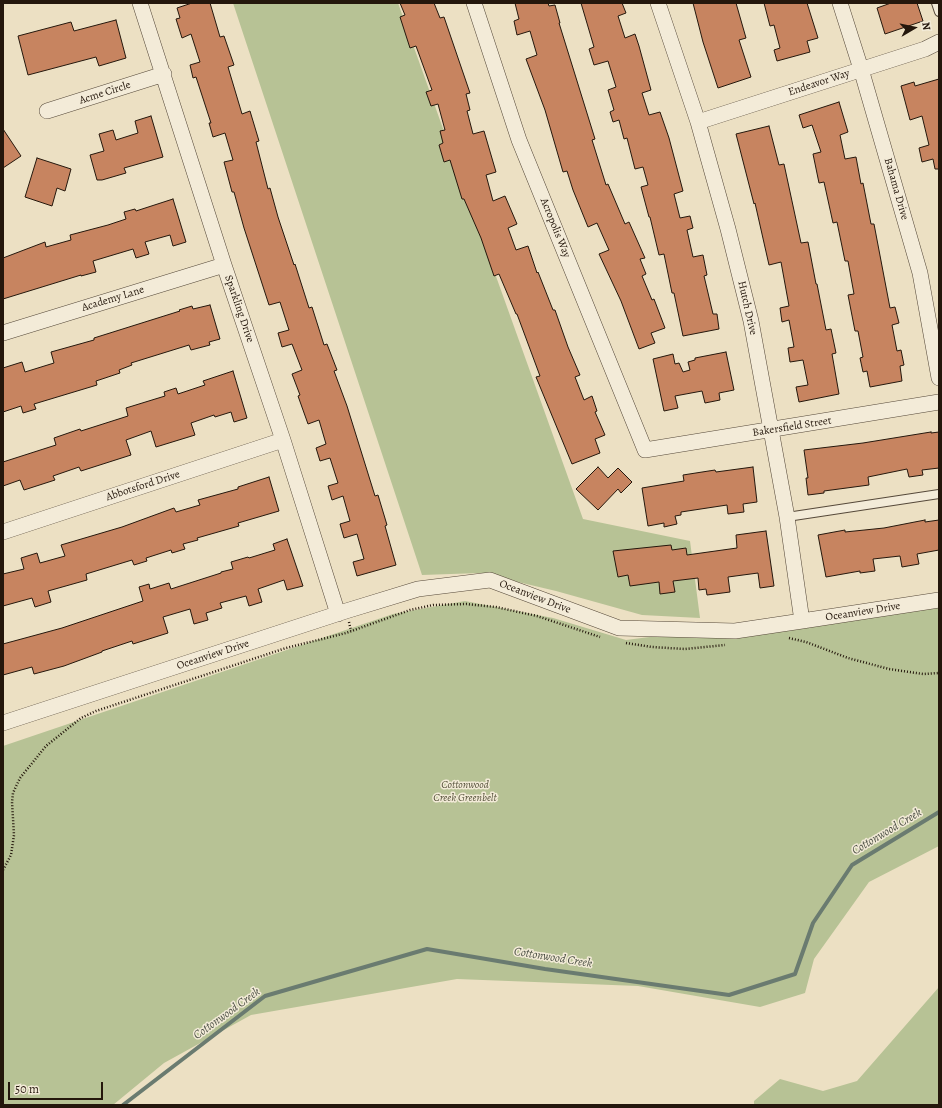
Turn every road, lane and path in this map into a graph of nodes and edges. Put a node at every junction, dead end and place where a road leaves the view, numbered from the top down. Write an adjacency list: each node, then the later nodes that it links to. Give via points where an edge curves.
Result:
1 (140, 3): 9 (street, Sparkling Drive)
2 (474, 3): 18 (street, Acropolis Way, via 519,140)
3 (658, 3): 11 (street, Hutch Drive)
4 (840, 3): 8 (street, Bahama Drive)
5 (936, 3): 6 (lane)
6 (939, 12)
7 (939, 42): 8 (street, Endeavor Way, via 925,49)
8 (861, 69): 11 (street, Endeavor Way); 14 (street, Bahama Drive, via 920,273)
9 (164, 74): 10 (street, Acme Circle); 12 (street, Sparkling Drive)
10 (46, 111)
11 (698, 122): 16 (street, Hutch Drive, via 751,321)
12 (224, 265): 13 (street, Academy Lane); 17 (street, Sparkling Drive)
13 (3, 333)
14 (939, 378)
15 (939, 402): 16 (street, Bakersfield Street)
16 (772, 430): 18 (street, Bakersfield Street); 20 (street, Hutch Drive)
17 (283, 440): 21 (street, Abbotsford Drive); 23 (street, Sparkling Drive)
18 (645, 450)
19 (939, 494): 20 (lane)
20 (787, 517): 24 (street, Hutch Drive)
21 (3, 532)
22 (939, 600): 24 (street, Oceanview Drive)
23 (338, 614): 24 (street, Oceanview Drive, via 418,589 490,580 619,628 735,631); 30 (street, Oceanview Drive)
24 (802, 622)
25 (602, 637): 31 (path, via 510,609 466,604 433,605 410,610 346,633 286,648 96,711 81,718 46,746 20,778 12,802 14,835 11,855)
26 (784, 637): 29 (path, via 889,670)
27 (621, 642): 28 (path, via 685,649)
28 (726, 645)
29 (939, 673)
30 (3, 723)
31 (3, 870)

